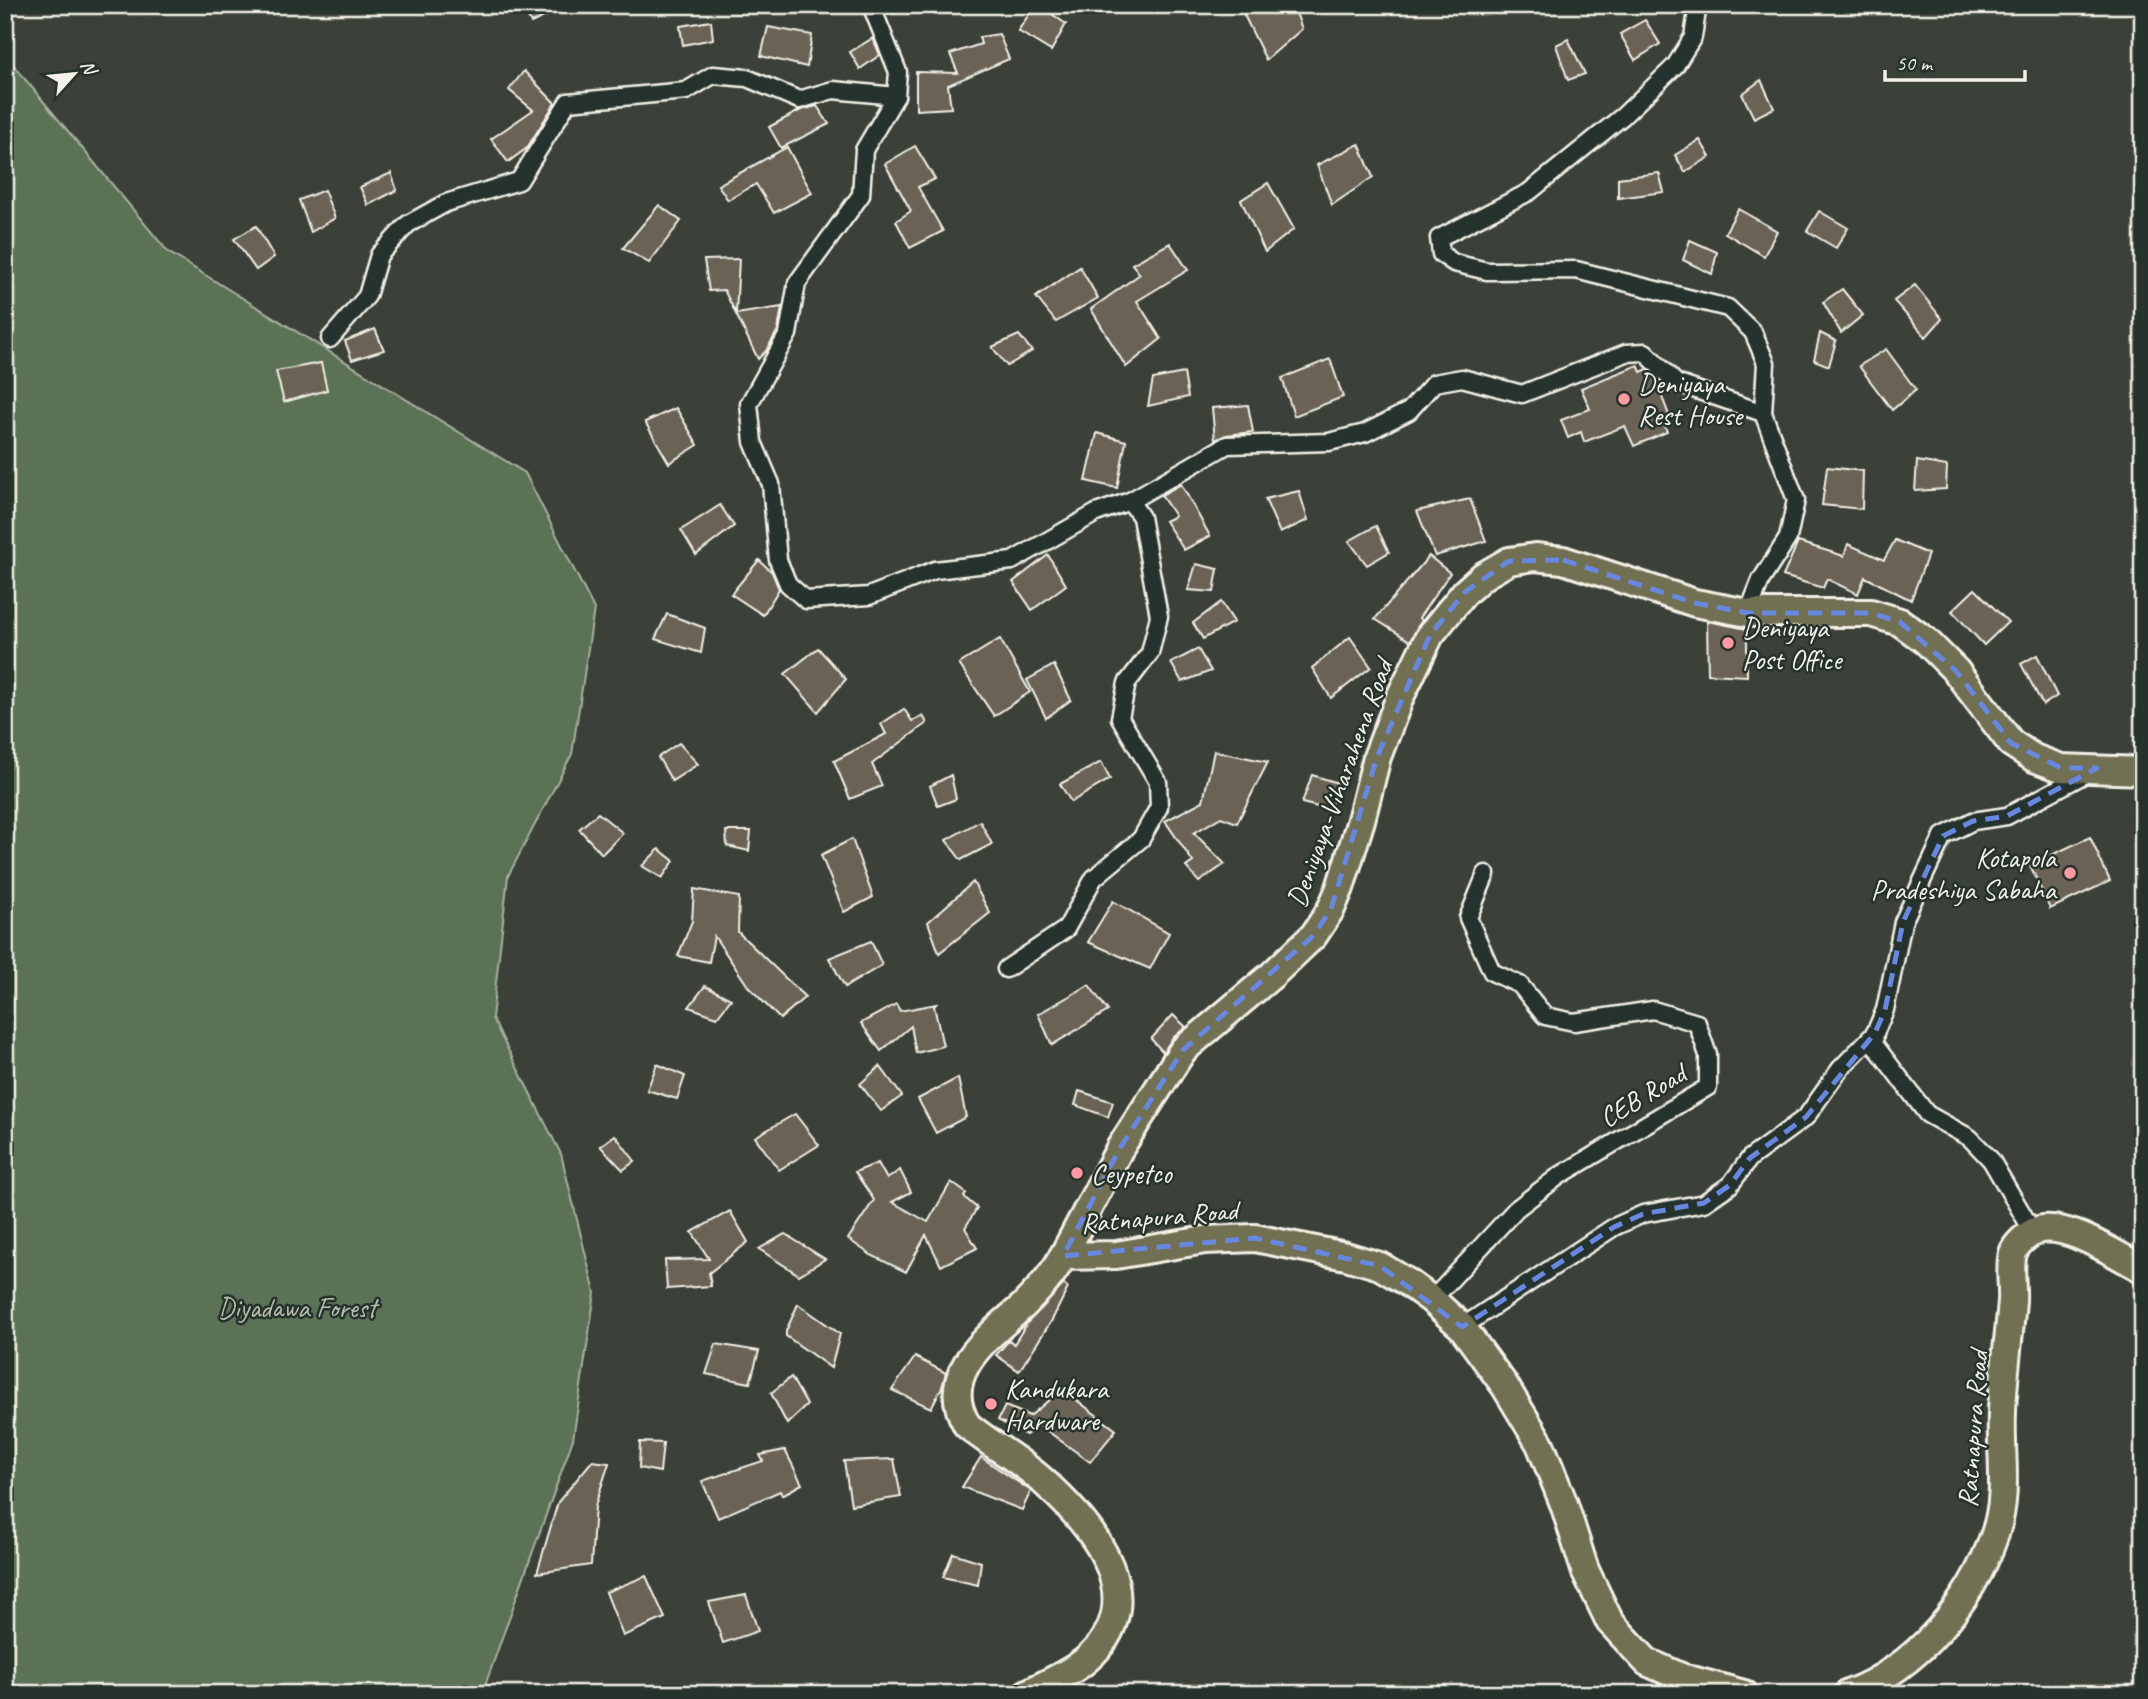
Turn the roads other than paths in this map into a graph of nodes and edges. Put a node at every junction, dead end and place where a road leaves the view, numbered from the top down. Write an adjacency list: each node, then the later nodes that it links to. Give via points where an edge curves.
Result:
1 (871, 5): 3 (street, via 898,72)
2 (1698, 5): 5 (street, via 1693,37 1675,66 1623,116 1529,192 1439,238 1441,254 1454,263 1487,271 1576,270 1728,308 1753,332 1766,363)
3 (896, 96): 4 (street, via 833,90 799,100 747,78 713,75 686,91 568,102 519,181 446,203 408,224 379,256 367,296); 6 (street, via 864,150 861,195 797,283 788,334 749,404 753,442 771,484 778,561 788,584 806,600 869,596 935,570 1012,561 1096,513)
4 (330, 338)
5 (1763, 412): 6 (street, via 1676,383 1645,352 1626,353 1522,394 1462,378 1434,383 1409,411 1365,433 1329,442 1227,445); 7 (street, via 1796,500 1788,538 1761,580)
6 (1130, 501): 11 (street, via 1141,517 1159,616 1150,653 1127,683 1120,718 1158,782 1159,807 1141,839 1094,877 1066,929)
7 (1748, 613): 8 (main road, Deniyaya-Viharahena Road, via 1871,613 1900,622 1956,671 2011,743 2061,768); 14 (main road, Deniyaya-Viharahena Road, via 1696,603 1563,560 1535,557 1509,561 1465,592 1430,635 1400,697 1331,909 1314,936 1183,1050 1120,1148)
8 (2097, 768): 9 (main road, Deniyaya-Viharahena Road); 12 (street, via 2007,816 1973,821 1944,836 1903,922 1885,1010)
9 (2143, 771)
10 (1486, 874): 16 (street, CEB Road, via 1468,918 1492,972 1520,985 1545,1016 1574,1022 1653,1010 1697,1023 1708,1055 1708,1087 1559,1176 1516,1209)
11 (1006, 969)
12 (1875, 1033): 13 (street, via 1874,1044 1927,1114 1970,1138 1991,1160); 17 (street, via 1840,1069 1806,1117 1750,1158 1730,1185 1713,1198 1643,1214 1614,1227)
13 (2033, 1232): 15 (main road, via 2057,1229 2075,1235); 20 (main road, Ratnapura Road, via 2013,1254 2002,1413 2005,1488 1995,1534 1976,1576 1937,1634 1907,1661)
14 (1063, 1256): 16 (main road, Ratnapura Road, via 1116,1255 1205,1240 1255,1238 1380,1266); 18 (main road, Ratnapura Road, via 1053,1274 979,1347 958,1384 959,1411 968,1425 1045,1482 1079,1518 1105,1553 1116,1582 1113,1626 1104,1641 1086,1660)
15 (2143, 1269)
16 (1432, 1300): 17 (main road, Ratnapura Road)
17 (1462, 1327): 19 (main road, Ratnapura Road, via 1540,1444 1585,1570 1610,1622 1647,1662 1681,1678)
18 (1026, 1694)
19 (1744, 1694)
20 (1848, 1694)

